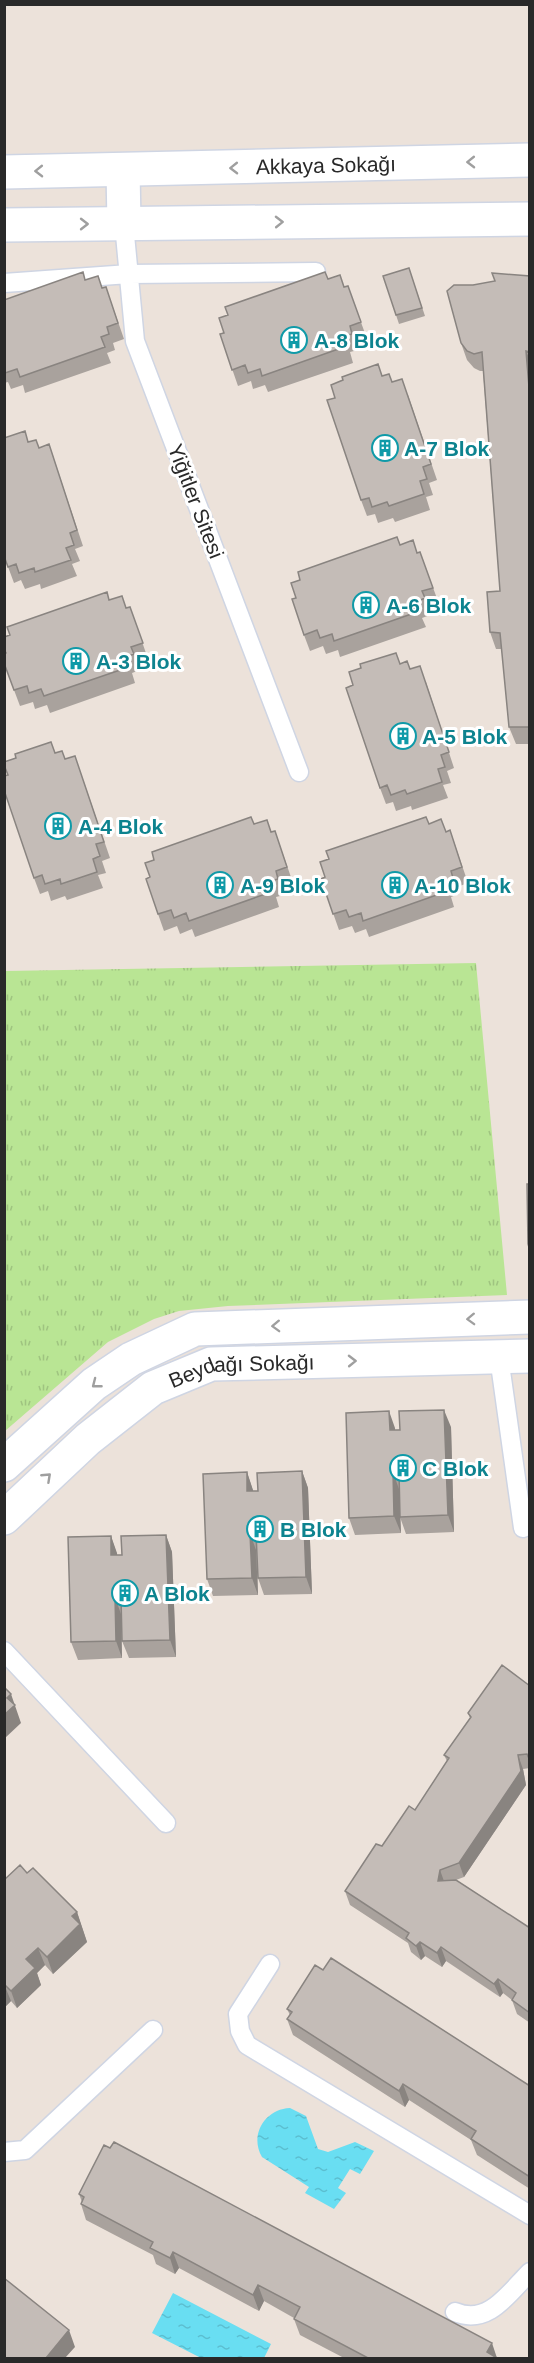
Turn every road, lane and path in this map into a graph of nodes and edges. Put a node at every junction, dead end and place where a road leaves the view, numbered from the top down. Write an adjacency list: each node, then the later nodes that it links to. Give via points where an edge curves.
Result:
1 (530, 160): 2 (street, Akkaya Sokağı, one-way to 2)
2 (123, 170): 3 (street, Akkaya Sokağı, one-way to 3); 5 (street)
3 (4, 171)
4 (530, 219): 5 (street, one-way to 4)
5 (124, 224): 6 (street, one-way to 5); 8 (lane, Yiğitler Sitesi)
6 (4, 225)
7 (316, 272): 8 (lane)
8 (129, 274): 9 (lane); 10 (lane, Yiğitler Sitesi, via 135,340)
9 (4, 283)
10 (299, 772)
11 (530, 1317): 13 (street, Beydağı Sokağı, one-way to 13, via 195,1329 131,1359 94,1384)
12 (514, 1357): 14 (street, Beydağı Sokağı, one-way to 12, via 88,1439 153,1388 212,1364); 15 (lane)
13 (4, 1466)
14 (4, 1518)
15 (523, 1528)
16 (4, 1651): 17 (lane)
17 (166, 1823)
18 (270, 1964): 21 (lane, via 238,2014 247,2045)
19 (153, 2030): 20 (lane, via 25,2150)
20 (4, 2152)
21 (530, 2215)
22 (530, 2272): 23 (lane, via 493,2310 475,2317)
23 (455, 2312)

